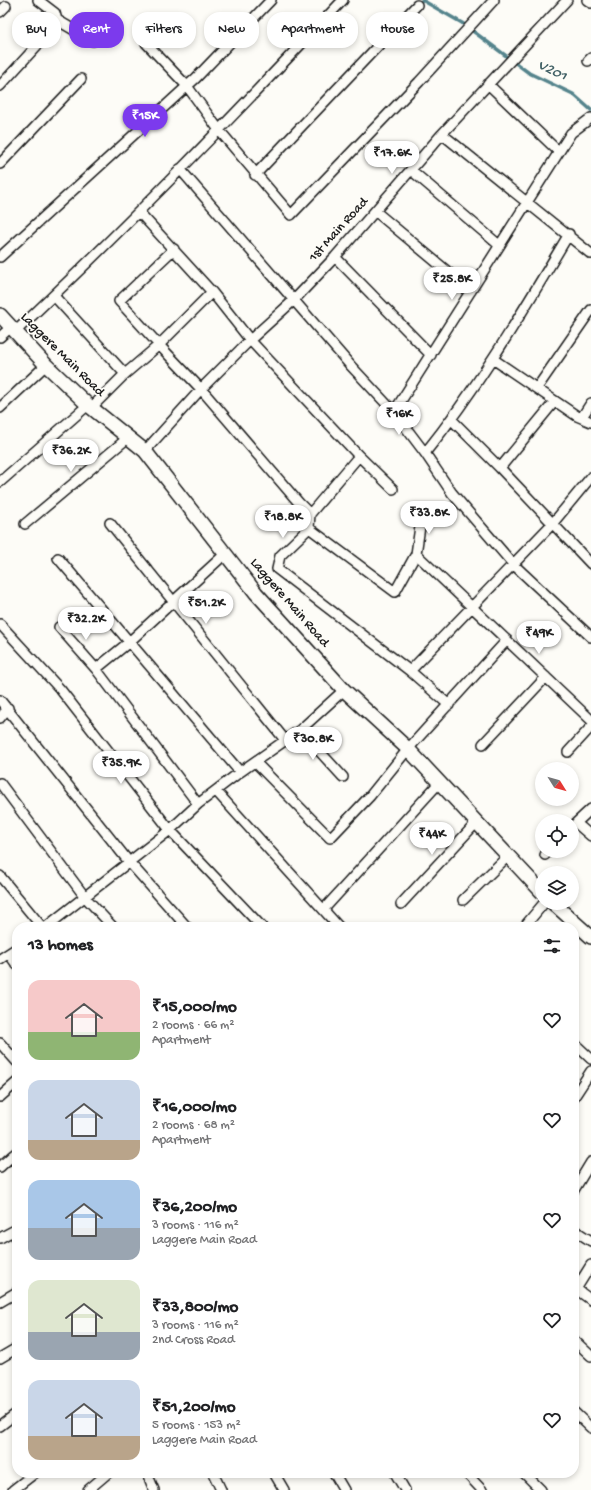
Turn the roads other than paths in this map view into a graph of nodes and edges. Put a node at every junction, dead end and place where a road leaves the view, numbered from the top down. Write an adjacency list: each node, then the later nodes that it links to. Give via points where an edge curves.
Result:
1 (38, 0): 9 (street)
2 (271, 0): 15 (street)
3 (343, 0): 17 (street)
4 (494, 0): 23 (street, via 291,215)
5 (567, 0): 13 (street, 1st Main Road)
6 (587, 0): 7 (street)
7 (591, 3)
8 (417, 5): 23 (street)
9 (54, 12)
10 (36, 48): 14 (street)
11 (151, 48): 15 (street)
12 (81, 79): 20 (street)
13 (488, 84): 18 (street, 1st Main Road); 19 (street)
14 (0, 86)
15 (187, 86): 17 (street); 31 (street)
16 (591, 118): 19 (street, via 571,133)
17 (219, 130): 21 (street); 23 (street)
18 (442, 134): 22 (street, 1st Main Road); 24 (street)
19 (558, 152): 24 (street)
20 (0, 164)
21 (180, 169): 26 (street); 36 (street)
22 (411, 170): 25 (street, 1st Main Road); 28 (street)
23 (256, 175)
24 (526, 200): 27 (street); 28 (street)
25 (375, 211): 32 (street, 1st Main Road); 33 (street)
26 (139, 212): 29 (street); 35 (street)
27 (569, 234): 30 (street); 44 (street)
28 (499, 245): 33 (street)
29 (174, 249): 34 (street); 42 (street, via 119,301)
30 (591, 254)
31 (0, 257)
32 (335, 257): 36 (street, 1st Main Road); 43 (street, via 368,294)
33 (471, 290): 43 (street)
34 (212, 292): 41 (street); 42 (street)
35 (54, 296): 39 (street); 46 (street)
36 (294, 300): 41 (street, 1st Main Road); 53 (street)
37 (591, 310): 47 (street)
38 (0, 315): 39 (street, Laggere Main Road)
39 (14, 329): 40 (street); 45 (street, Laggere Main Road)
40 (0, 337)
41 (250, 340): 48 (street, 1st Main Road); 60 (street)
42 (159, 345): 46 (street); 48 (street)
43 (431, 355): 53 (street)
44 (494, 359): 47 (street); 55 (street)
45 (46, 365): 51 (street, Laggere Main Road); 52 (street)
46 (125, 374): 51 (street)
47 (537, 388): 49 (street)
48 (200, 389): 58 (street, 1st Main Road); 66 (street)
49 (555, 401): 54 (street); 61 (street)
50 (591, 404): 54 (street)
51 (90, 406): 57 (street, Laggere Main Road); 63 (street)
52 (0, 408)
53 (394, 412): 59 (street)
54 (582, 417): 56 (street)
55 (452, 420): 59 (street); 61 (street)
56 (591, 422)
57 (129, 437): 58 (street, Laggere Main Road); 69 (street)
58 (145, 451): 71 (street, Laggere Main Road)
59 (425, 453): 74 (street, via 452,493)
60 (359, 456): 64 (street); 66 (street)
61 (500, 468): 68 (street)
62 (590, 481): 68 (street)
63 (0, 482)
64 (393, 489)
65 (422, 513): 72 (street)
66 (310, 514): 70 (street)
67 (110, 523): 76 (street)
68 (553, 523): 74 (street); 75 (street)
69 (26, 524)
70 (309, 528): 72 (street, via 395,592); 84 (street, via 280,556 278,569)
71 (225, 554): 76 (street); 86 (street, Laggere Main Road, via 256,593)
72 (416, 554): 77 (street)
73 (58, 558): 82 (street)
74 (513, 564): 77 (street); 80 (street)
75 (591, 564)
76 (173, 602): 82 (street); 94 (street)
77 (472, 607): 81 (street); 84 (street)
78 (0, 624): 109 (street, via 60,689)
79 (59, 627): 83 (street)
80 (591, 637)
81 (507, 640): 85 (street); 88 (street)
82 (128, 643): 83 (street); 99 (street)
83 (96, 669): 104 (street)
84 (410, 671): 88 (street)
85 (546, 676): 91 (street); 95 (street)
86 (344, 690): 93 (street); 96 (street, Laggere Main Road)
87 (0, 700): 89 (street)
88 (448, 705): 96 (street)
89 (8, 708): 90 (street); 112 (street)
90 (0, 718)
91 (591, 720)
92 (591, 727): 97 (street)
93 (300, 730): 94 (street); 100 (street)
94 (285, 740): 98 (street)
95 (483, 744)
96 (408, 749): 98 (street, via 370,796 330,838); 101 (street, Laggere Main Road)
97 (568, 752)
98 (255, 762): 99 (street)
99 (240, 772): 103 (street)
100 (342, 777)
101 (439, 782): 107 (street, Laggere Main Road); 118 (street)
102 (0, 783): 115 (street)
103 (216, 791): 104 (street); 118 (street)
104 (198, 804): 109 (street)
105 (591, 809): 106 (street)
106 (579, 820)
107 (477, 822): 111 (street, Laggere Main Road); 117 (street)
108 (579, 828): 110 (street)
109 (170, 830): 112 (street); 125 (street)
110 (591, 836)
111 (508, 856): 114 (street, Laggere Main Road); 116 (street)
112 (129, 862): 115 (street); 124 (street)
113 (0, 876): 121 (street)
114 (535, 885)
115 (85, 897): 122 (street); 123 (street)
116 (463, 900)
117 (401, 904)
118 (324, 909): 126 (street)
119 (538, 910): 127 (street)
120 (559, 910): 128 (street)
121 (38, 922)
122 (52, 922)
123 (108, 922)
124 (183, 922)
125 (257, 922)
126 (335, 922)
127 (528, 922)
128 (571, 922)
129 (579, 930): 130 (street)
130 (591, 937)
131 (12, 951): 132 (street)
132 (8, 954): 133 (street); 134 (street)
133 (12, 959)
134 (0, 960)
135 (0, 1044): 137 (street)
136 (579, 1048): 138 (street)
137 (12, 1057)
138 (591, 1059)
139 (591, 1071): 141 (street)
140 (12, 1086): 142 (street)
141 (579, 1089)
142 (0, 1097)
143 (12, 1159): 145 (street)
144 (591, 1162): 146 (street)
145 (0, 1167)
146 (579, 1182)
147 (12, 1231): 149 (street)
148 (579, 1233): 150 (street)
149 (0, 1238)
150 (591, 1241)
151 (591, 1265): 152 (street)
152 (579, 1284)
153 (579, 1291): 155 (street)
154 (12, 1295): 156 (street)
155 (591, 1300)
156 (0, 1302)
157 (579, 1345): 159 (street)
158 (12, 1351): 160 (street)
159 (591, 1356)
160 (0, 1358)
161 (579, 1417): 164 (street)
162 (12, 1418): 163 (street)
163 (0, 1426)
164 (591, 1428)
165 (29, 1478): 174 (street)
166 (102, 1478): 175 (street)
167 (149, 1478): 176 (street)
168 (215, 1478): 177 (street)
169 (277, 1478): 178 (street)
170 (337, 1478): 179 (street)
171 (398, 1478): 180 (street)
172 (471, 1478): 181 (street)
173 (529, 1478): 182 (street)
174 (13, 1490)
175 (88, 1490)
176 (154, 1490)
177 (221, 1490)
178 (284, 1490)
179 (344, 1490)
180 (405, 1490)
181 (482, 1490)
182 (541, 1490)

